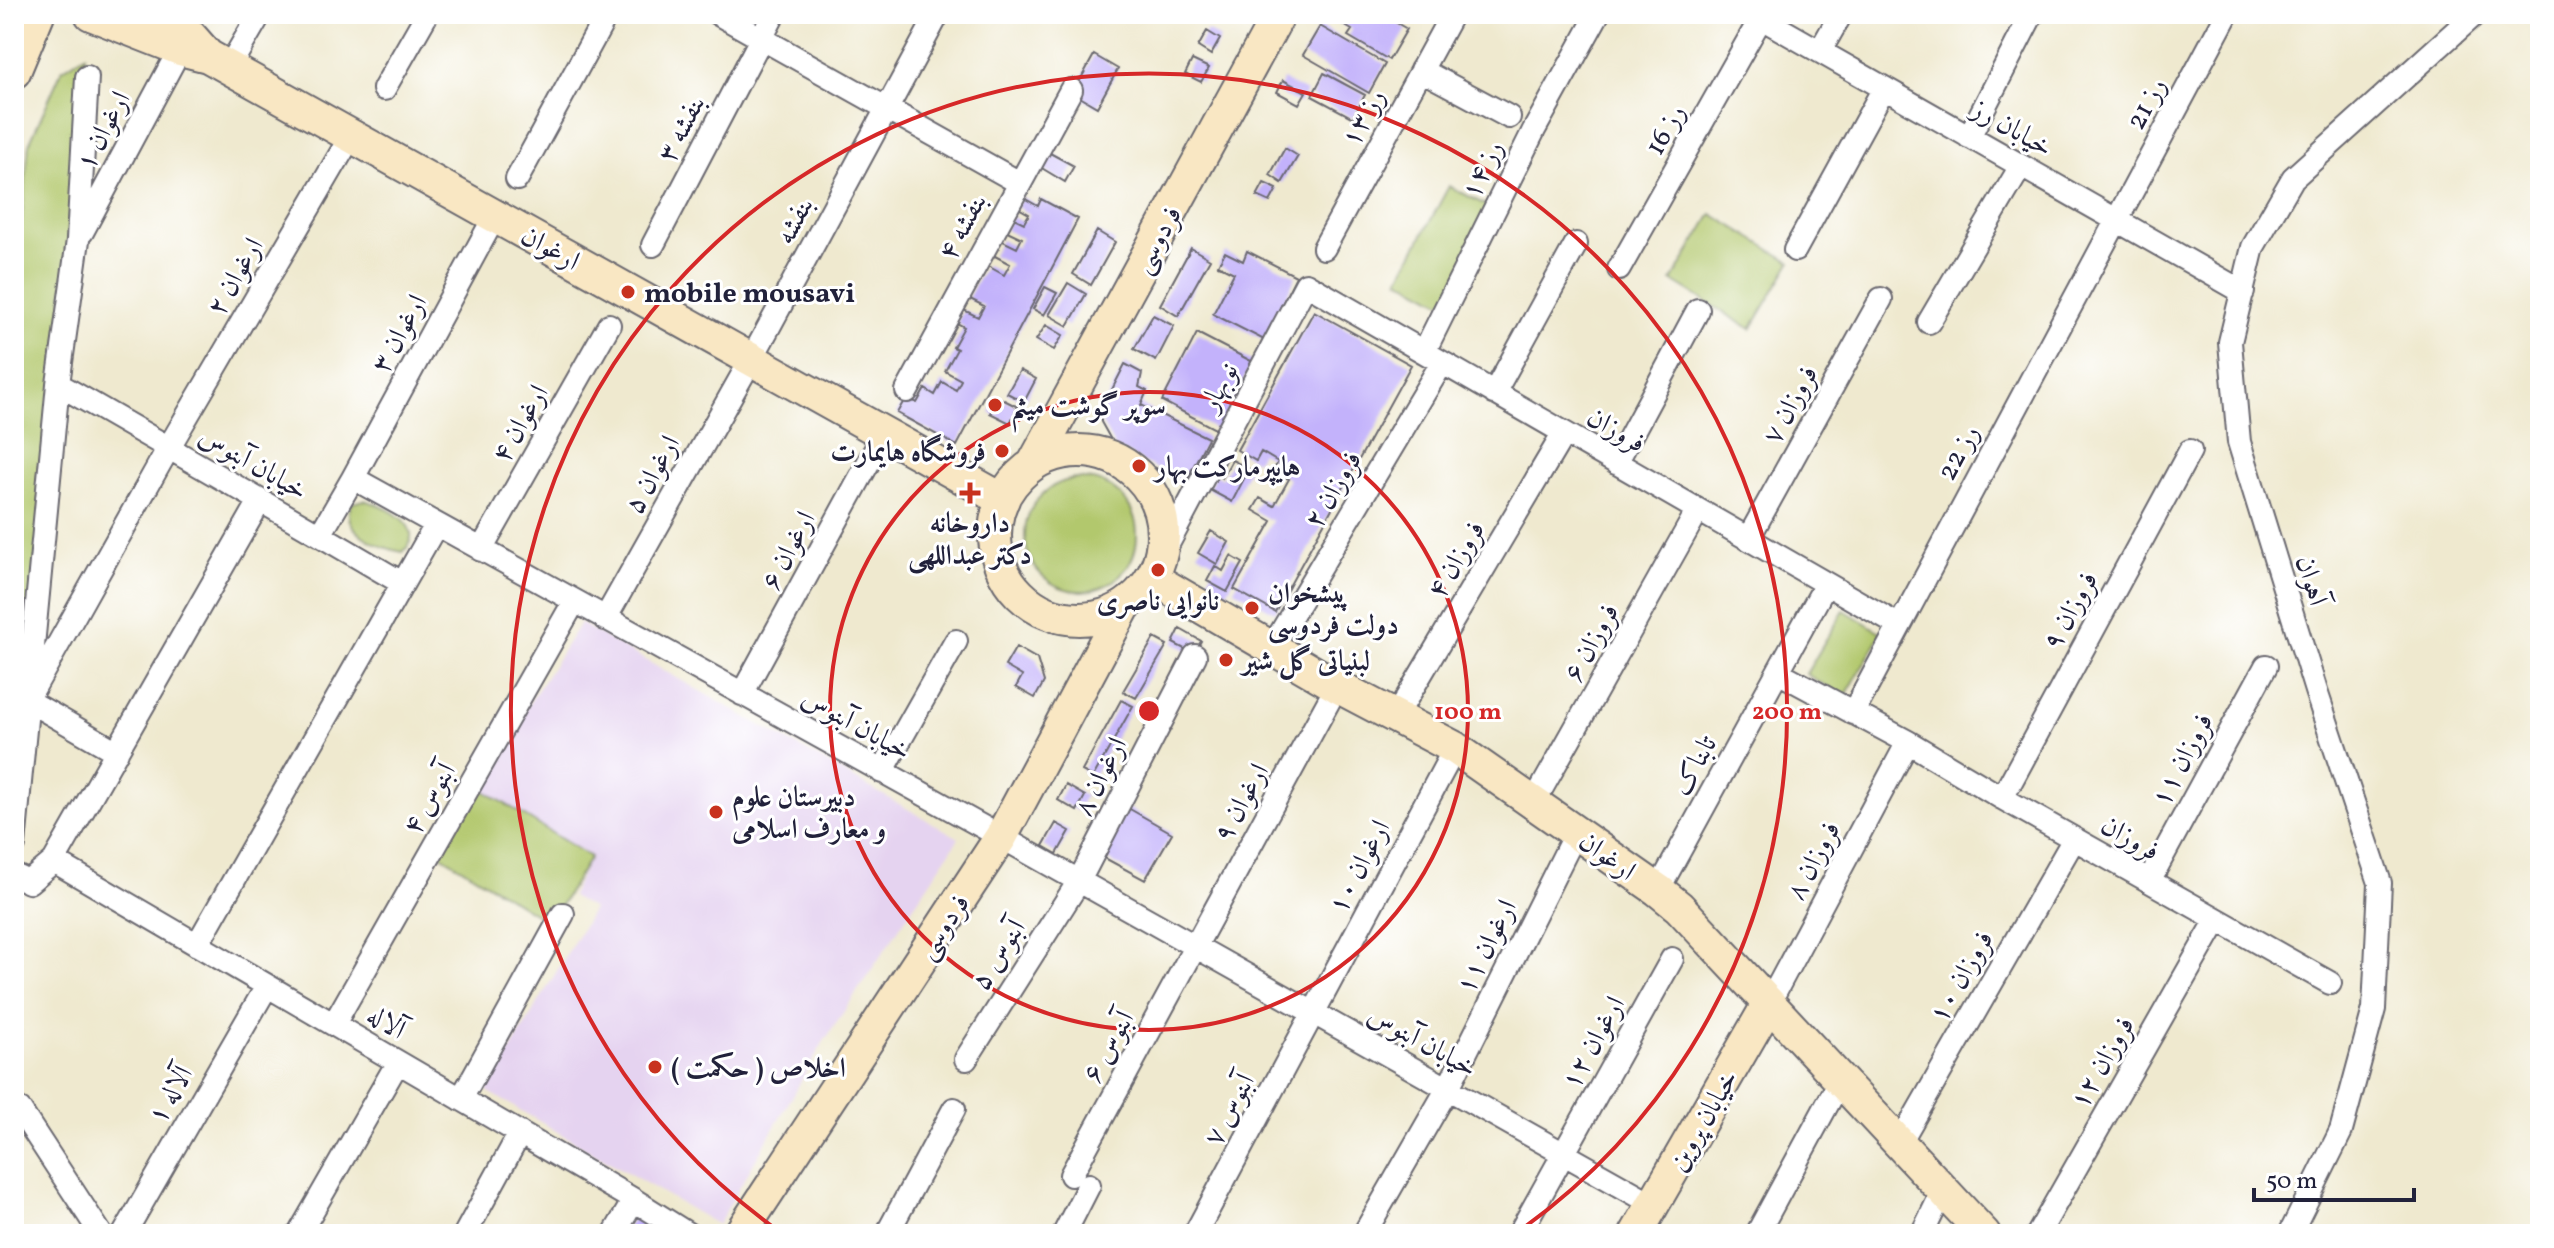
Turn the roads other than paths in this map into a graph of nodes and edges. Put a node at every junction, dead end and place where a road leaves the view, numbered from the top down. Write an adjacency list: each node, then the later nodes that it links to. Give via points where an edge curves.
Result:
1 (38, 14): 22 (main road)
2 (91, 14): 20 (main road, ارغوان)
3 (171, 14): 20 (main road)
4 (260, 14): 20 (street, ارغوان ۱)
5 (427, 14): 25 (street)
6 (607, 14): 32 (street)
7 (718, 14): 18 (street)
8 (774, 14): 18 (street, بنفشه ۳)
9 (938, 14): 27 (street, بنفشه)
10 (1279, 14): 57 (main road, فردوسی)
11 (1452, 14): 21 (street, رز ۱۳)
12 (1598, 14): 48 (street, رز ۱۴, via 1534,130)
13 (1841, 14): 19 (street)
14 (2032, 14): 30 (street)
15 (2227, 14): 35 (street, رز 21)
16 (2475, 14): 43 (street, آهوان, via 2293,178 2253,247)
17 (1757, 16): 19 (street, خیابان رز); 41 (street, رز 16)
18 (760, 38): 27 (street); 38 (street, بنفشه ۳)
19 (1820, 51): 24 (street, خیابان رز)
20 (205, 57): 29 (main road, ارغوان); 36 (street, ارغوان ۱)
21 (1421, 70): 28 (street); 39 (street, رز ۱۳)
22 (14, 72)
23 (87, 77): 36 (street)
24 (1884, 88): 30 (street, خیابان رز); 40 (street)
25 (384, 89)
26 (1071, 90): 33 (street, بنفشه ۴)
27 (887, 109): 33 (street); 49 (street, بنفشه)
28 (1509, 117)
29 (351, 136): 34 (main road, ارغوان); 55 (street, ارغوان ۲)
30 (1969, 137): 31 (street, خیابان رز)
31 (2021, 166): 35 (street, خیابان رز); 46 (street)
32 (517, 179)
33 (1018, 182): 51 (street, بنفشه ۴)
34 (495, 216): 49 (main road, ارغوان); 59 (street, ارغوان ۳)
35 (2116, 220): 43 (street, خیابان رز); 73 (street, رز 22)
36 (78, 240): 50 (street)
37 (1576, 244): 52 (street)
38 (653, 245)
39 (1324, 248)
40 (1795, 250)
41 (1619, 269)
42 (1306, 284): 48 (street, فروزان); 67 (street, نوبهار)
43 (2243, 292): 139 (street, آهوان, via 2230,342 2239,442 2380,883 2374,1009 2341,1131)
44 (1881, 299): 65 (street, فروزان ۷)
45 (1698, 310): 58 (street)
46 (1929, 322)
47 (609, 325): 66 (street, ارغوان ۴)
48 (1433, 358): 52 (street, فروزان); 75 (street, فروزان ۲)
49 (751, 360): 54 (main road, ارغوان); 72 (street, ارغوان ۵)
50 (58, 384): 55 (street, خیابان آبنوس); 81 (street)
51 (907, 391)
52 (1494, 393): 53 (street, فروزان)
53 (1564, 433): 58 (street, فروزان); 83 (street, فروزان ۴)
54 (884, 434): 60 (main road, ارغوان); 80 (street, ارغوان ۶)
55 (169, 447): 61 (street, خیابان آبنوس); 81 (street, ارغوان ۲)
56 (2190, 451): 88 (street, فروزان ۹)
57 (1034, 463): 60 (main road); 67 (main road, via 1083,450 1130,467 1160,508 1164,533)
58 (1616, 463): 62 (street, فروزان)
59 (353, 478): 63 (street, خیابان آبنوس); 64 (street, خیابان آبنوس)
60 (1003, 500): 71 (main road, via 996,523 1002,570 1033,606 1078,620)
61 (260, 501): 64 (street, خیابان آبنوس); 86 (street)
62 (1698, 510): 65 (street, فروزان); 89 (street, فروزان ۶)
63 (436, 525): 66 (street, خیابان آبنوس); 68 (street)
64 (320, 535): 68 (street)
65 (1748, 539): 69 (street, فروزان)
66 (481, 550): 70 (street, خیابان آبنوس)
67 (1156, 568): 71 (main road, via 1140,594); 75 (main road, ارغوان)
68 (402, 583): 101 (street)
69 (1826, 584): 73 (street, فروزان); 78 (street, تابناک)
70 (574, 602): 72 (street, خیابان آبنوس); 108 (street, آبنوس ۴)
71 (1124, 607): 91 (main road, فردوسی)
72 (605, 619): 80 (street, خیابان آبنوس)
73 (1898, 625): 82 (street, رز 22)
74 (956, 641): 87 (street)
75 (1273, 646): 79 (main road, ارغوان)
76 (1195, 656): 96 (street, ارغوان ۸)
77 (2266, 666): 97 (street, فروزان ۱۱)
78 (1778, 672): 82 (street, فروزان); 98 (street, تابناک)
79 (1337, 686): 83 (main road, ارغوان); 102 (street, ارغوان ۹)
80 (742, 694): 87 (street, خیابان آبنوس)
81 (27, 700): 86 (street); 93 (street)
82 (1853, 713): 84 (street, فروزان)
83 (1396, 716): 85 (main road, ارغوان)
84 (1908, 742): 88 (street, فروزان); 106 (street, فروزان ۸)
85 (1455, 748): 89 (main road, ارغوان); 107 (street, ارغوان ۱۰)
86 (117, 752): 94 (street)
87 (882, 772): 91 (street, خیابان آبنوس)
88 (2002, 798): 92 (street, فروزان)
89 (1534, 802): 90 (main road, ارغوان)
90 (1576, 832): 98 (main road, ارغوان); 112 (street, ارغوان ۱۱)
91 (1001, 837): 96 (street, خیابان آبنوس); 128 (main road, فردوسی)
92 (2074, 839): 97 (street, فروزان); 117 (street, فروزان ۱۰)
93 (14, 845)
94 (54, 861): 95 (street, via 29,882); 101 (street, آلاله)
95 (14, 875)
96 (1079, 881): 102 (street, خیابان آبنوس); 109 (street, آبنوس ۵)
97 (2149, 881): 100 (street, فروزان)
98 (1658, 890): 106 (main road, ارغوان)
99 (563, 914): 113 (street)
100 (2217, 920): 104 (street, فروزان); 138 (street, فروزان ۱۲)
101 (197, 945): 105 (street, آلاله)
102 (1195, 946): 107 (street, خیابان آبنوس); 130 (street, آبنوس ۶, via 1080,1180)
103 (1672, 959): 118 (street, ارغوان ۱۲)
104 (2330, 983)
105 (267, 986): 108 (street, آلاله); 123 (street, آلاله ۱)
106 (1768, 1005): 111 (main road, ارغوان); 121 (main road, خیابان پروین)
107 (1313, 1013): 112 (street, خیابان آبنوس); 131 (street, آبنوس ۷)
108 (334, 1024): 110 (street, آلاله)
109 (966, 1059)
110 (398, 1062): 113 (street, آلاله); 124 (street)
111 (1840, 1081): 117 (main road, ارغوان); 135 (street)
112 (1448, 1088): 118 (street, خیابان آبنوس); 132 (street, ارغوان ۱۱)
113 (461, 1099): 116 (street, آلاله)
114 (14, 1108): 122 (street)
115 (954, 1109): 129 (street)
116 (520, 1133): 120 (street, آلاله); 125 (street)
117 (1899, 1144): 119 (main road, ارغوان)
118 (1564, 1154): 121 (street, خیابان آبنوس); 133 (street, ارغوان ۱۲)
119 (1943, 1191): 136 (street); 137 (main road, ارغوان)
120 (634, 1200): 126 (street); 127 (street, آلاله)
121 (1653, 1204): 134 (main road, خیابان پروین)
122 (101, 1234)
123 (124, 1234)
124 (299, 1234)
125 (465, 1234)
126 (614, 1234)
127 (688, 1234)
128 (740, 1234)
129 (887, 1234)
130 (1064, 1234)
131 (1195, 1234)
132 (1364, 1234)
133 (1519, 1234)
134 (1636, 1234)
135 (1757, 1234)
136 (1922, 1234)
137 (1984, 1234)
138 (2038, 1234)
139 (2290, 1234)

